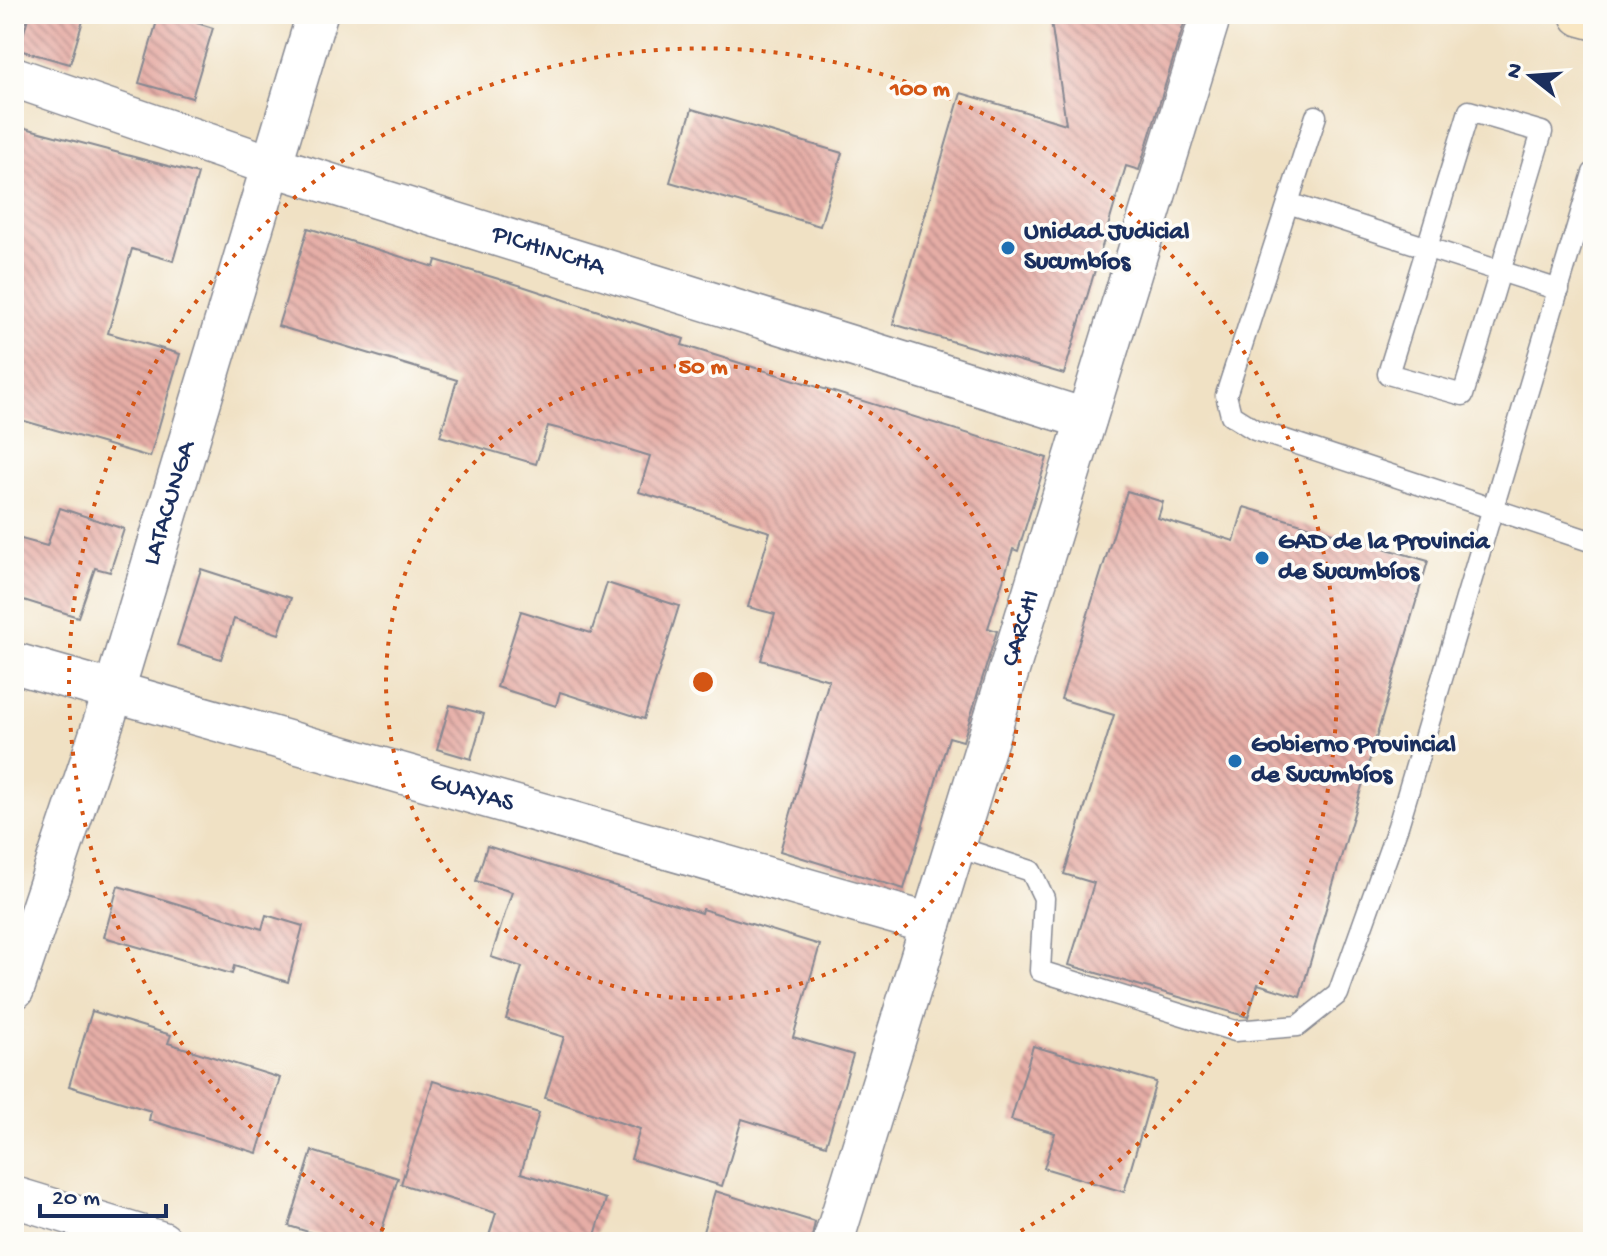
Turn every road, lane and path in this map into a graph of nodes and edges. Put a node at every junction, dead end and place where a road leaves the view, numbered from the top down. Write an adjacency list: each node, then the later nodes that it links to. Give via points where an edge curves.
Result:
1 (317, 14): 7 (street, LATACUNGA)
2 (1211, 14): 13 (street, CARCHI)
3 (1582, 14): 4 (street)
4 (1593, 17)
5 (14, 77): 7 (street, PICHINCHA)
6 (1316, 116): 9 (lane)
7 (273, 166): 13 (street, PICHINCHA); 17 (street, LATACUNGA)
8 (1593, 173): 12 (lane)
9 (1288, 203): 10 (lane); 14 (lane, via 1226,395 1231,415 1255,430)
10 (1427, 248): 11 (lane); 11 (lane, via 1388,374 1463,395); 11 (lane, via 1469,111 1542,132)
11 (1501, 272): 12 (lane)
12 (1559, 290): 14 (lane)
13 (1086, 419): 18 (street, CARCHI)
14 (1493, 510): 15 (lane); 18 (lane, via 1398,826 1338,994 1298,1026 1235,1031 1040,971 1044,898 1031,871)
15 (1593, 542)
16 (14, 663): 17 (street, GUAYAS)
17 (113, 694): 19 (street, GUAYAS); 20 (street, LATACUNGA)
18 (954, 846): 19 (street, CARCHI)
19 (931, 924): 23 (street, CARCHI)
20 (14, 989)
21 (14, 1197): 22 (street)
22 (162, 1242)
23 (833, 1242)

